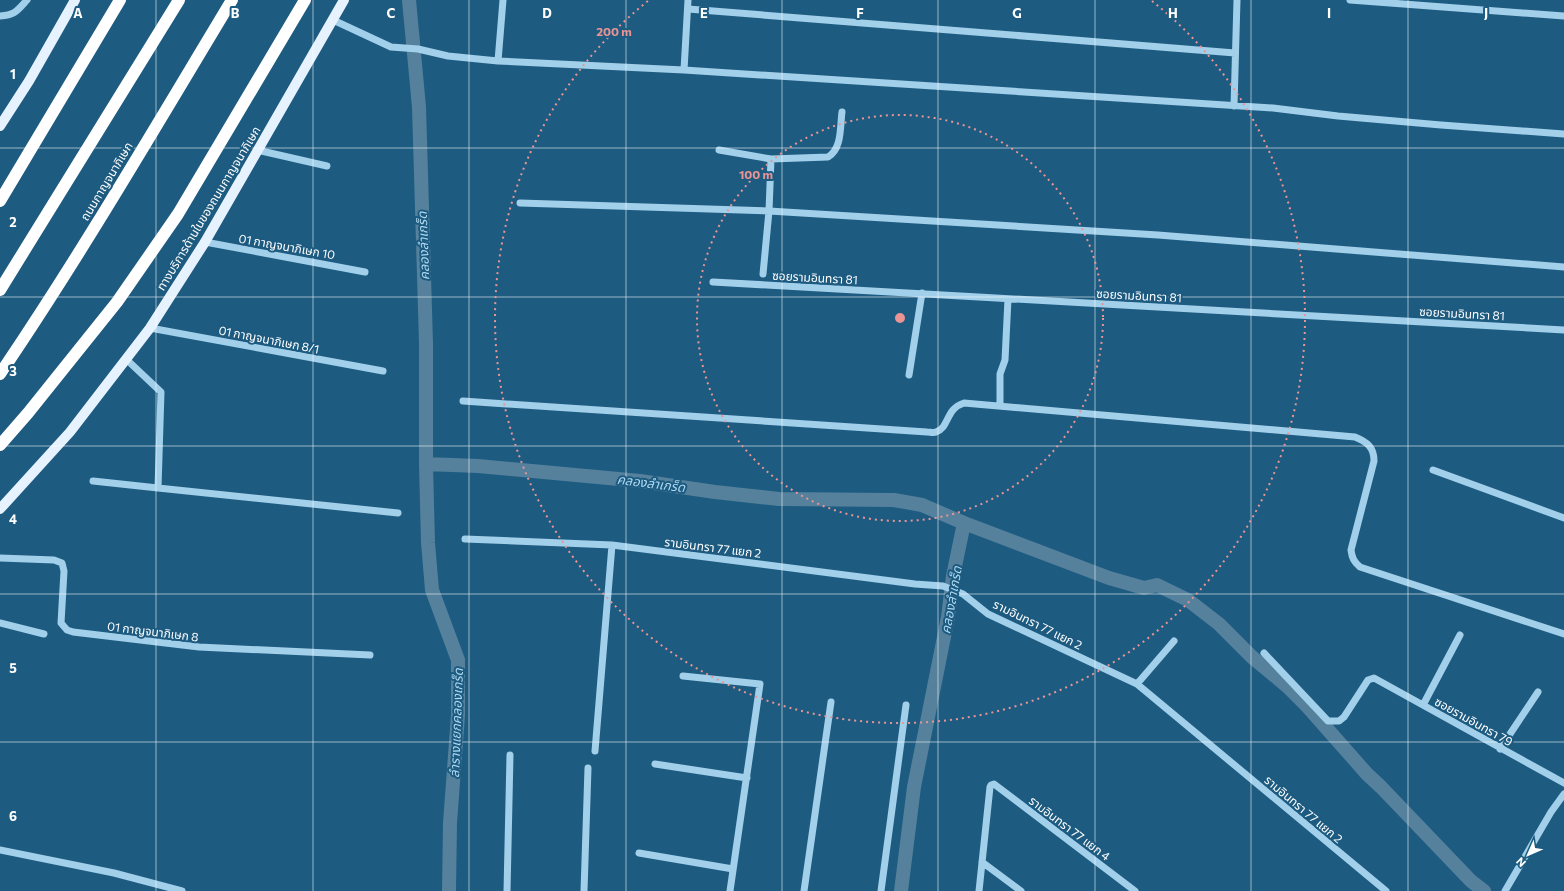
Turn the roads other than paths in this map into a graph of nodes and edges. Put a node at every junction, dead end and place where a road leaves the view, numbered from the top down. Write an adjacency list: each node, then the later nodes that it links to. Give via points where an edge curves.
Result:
1 (27, 0): 13 (street, via 10,16)
2 (75, 0): 21 (main road)
3 (120, 0): 27 (highway)
4 (179, 0): 35 (highway)
5 (232, 0): 42 (highway, ถนนกาญจนาภิเษก, via 116,193)
6 (305, 0): 46 (highway, via 178,214 117,302)
7 (344, 0): 15 (main road, ทางบริการด้านในของถนนกาญจนาภิเษก)
8 (503, 0): 17 (street)
9 (688, 0): 12 (street)
10 (1237, 0): 16 (street)
11 (1350, 0): 14 (street)
12 (688, 9): 16 (street); 18 (street)
13 (0, 16)
14 (1564, 16)
15 (333, 20): 17 (street, via 391,47); 23 (main road, ทางบริการด้านในของถนนกาญจนาภิเษก)
16 (1235, 53): 19 (street)
17 (498, 61): 18 (street)
18 (684, 70): 19 (street)
19 (1234, 106): 22 (street, via 1441,126)
20 (842, 112): 25 (street, via 838,146 833,154 816,158)
21 (0, 126)
22 (1564, 134)
23 (257, 150): 26 (street); 30 (main road, ทางบริการด้านในของถนนกาญจนาภิเษก)
24 (719, 150): 25 (street)
25 (772, 159): 29 (street)
26 (327, 166)
27 (0, 201)
28 (520, 203): 29 (street)
29 (769, 211): 31 (street, via 1158,235); 33 (street)
30 (205, 242): 32 (street, 01 กาญจนาภิเษก 10); 38 (main road, ทางบริการด้านในของถนนกาญจนาภิเษก)
31 (1564, 267)
32 (365, 272)
33 (763, 274)
34 (713, 282): 36 (street, ซอยรามอินทรา 81)
35 (0, 290)
36 (922, 293): 37 (street, ซอยรามอินทรา 81); 43 (street)
37 (1008, 299): 39 (street, ซอยรามอินทรา 81); 45 (street, via 1005,360 1000,374)
38 (150, 328): 40 (main road, ทางบริการด้านในของถนนกาญจนาภิเษก); 41 (street, 01 กาญจนาภิเษก 8/1)
39 (1564, 330)
40 (126, 359): 49 (street, via 161,392); 50 (main road, ทางบริการด้านในของถนนกาญจนาภิเษก, via 70,432)
41 (383, 371)
42 (0, 374)
43 (909, 375)
44 (463, 401): 45 (street, via 927,432 936,432 943,427 952,410 964,403)
45 (1000, 406): 59 (street, via 1355,437 1365,441 1371,447 1374,461 1351,550 1352,557 1360,567)
46 (0, 445)
47 (1432, 470): 52 (street)
48 (93, 481): 49 (street)
49 (158, 488): 51 (street)
50 (0, 509)
51 (398, 513)
52 (1564, 518)
53 (465, 539): 54 (street, รามอินทรา 77 แยก 2)
54 (612, 545): 64 (street, รามอินทรา 77 แยก 2, via 943,586 964,594 988,614); 70 (street)
55 (0, 558): 62 (street, 01 กาญจนาภิเษก 8, via 54,560 62,563 64,571 61,623 73,632 199,647)
56 (0, 623): 57 (street)
57 (44, 634)
58 (1460, 634): 68 (street)
59 (1564, 634)
60 (1174, 640): 64 (street)
61 (1264, 653): 68 (street, ซอยรามอินทรา 79, via 1328,721 1338,721 1344,717 1368,680 1374,678)
62 (370, 655)
63 (683, 676): 74 (street, via 760,684)
64 (1137, 684): 90 (street, รามอินทรา 77 แยก 2)
65 (1538, 692): 69 (street)
66 (831, 702): 85 (street)
67 (906, 705): 86 (street)
68 (1423, 705): 69 (street, ซอยรามอินทรา 79)
69 (1500, 748): 75 (street, ซอยรามอินทรา 79)
70 (594, 751)
71 (510, 755): 82 (street)
72 (655, 764): 74 (street)
73 (588, 768): 83 (street)
74 (747, 778): 80 (street)
75 (1564, 783)
76 (1564, 794): 91 (street)
77 (0, 850): 81 (street, via 114,873)
78 (639, 852): 80 (street)
79 (982, 862): 87 (street); 88 (street); 89 (street, รามอินทรา 77 แยก 4, via 990,787 994,784)
80 (733, 869): 84 (street)
81 (182, 891)
82 (507, 891)
83 (584, 891)
84 (730, 891)
85 (804, 891)
86 (881, 891)
87 (979, 891)
88 (1021, 891)
89 (1135, 891)
90 (1386, 891)
91 (1505, 891)

